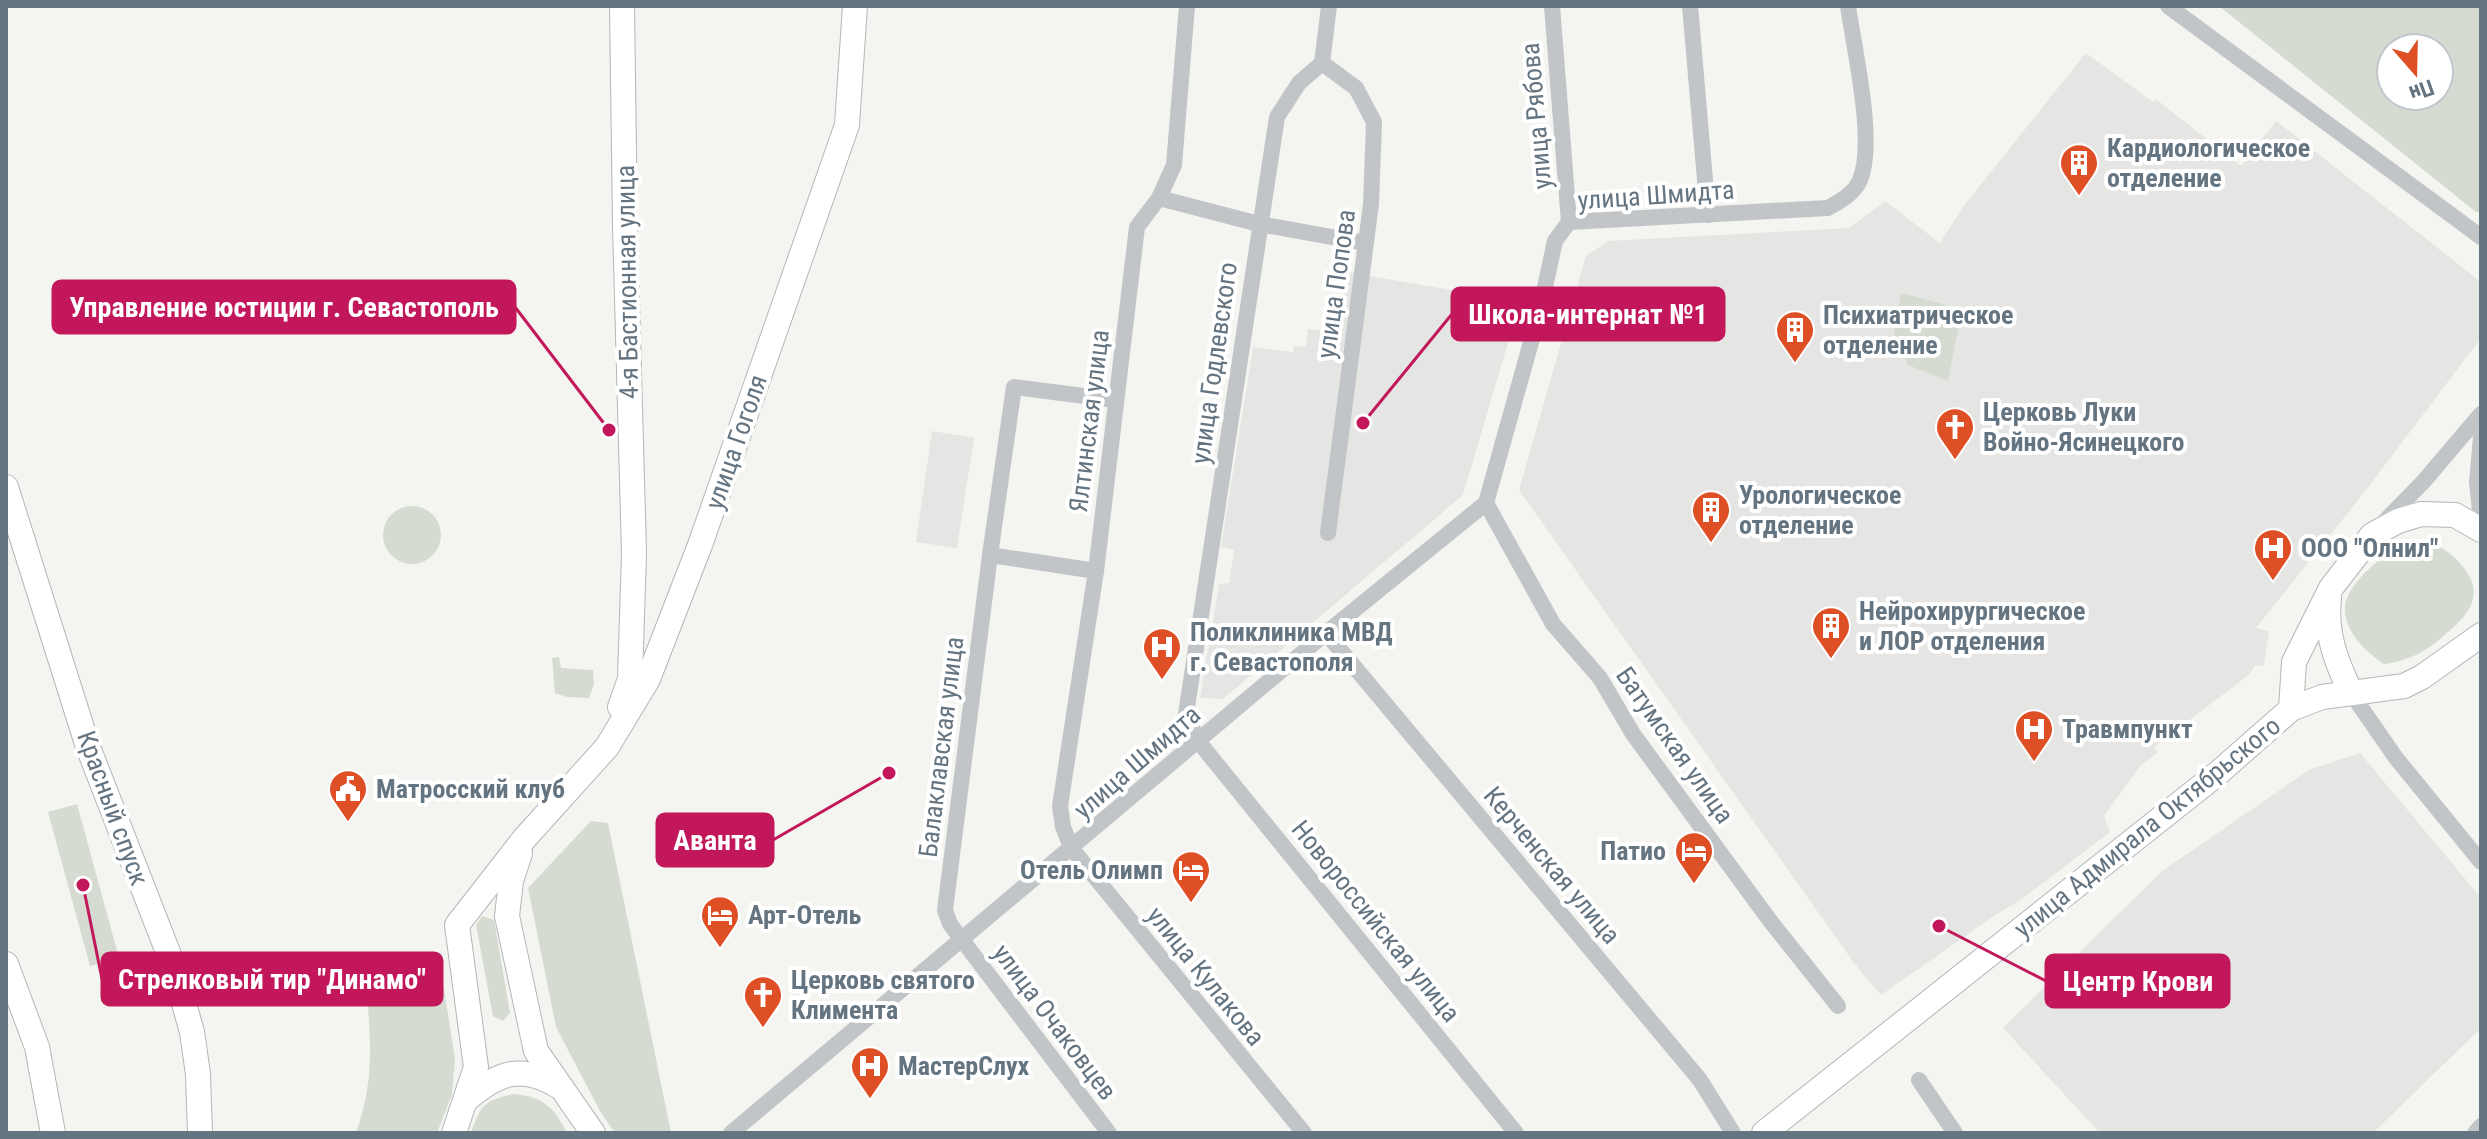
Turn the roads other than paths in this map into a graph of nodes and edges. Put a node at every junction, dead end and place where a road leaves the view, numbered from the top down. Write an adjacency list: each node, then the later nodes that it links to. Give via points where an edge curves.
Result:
1 (622, 6): 33 (main road, 4-я Бастионная улица, via 634,553 630,679)
2 (855, 6): 33 (main road, улица Гоголя, via 847,125 700,545 648,679)
3 (1187, 6): 10 (street, Ялтинская улица, via 1174,165)
4 (1329, 6): 9 (street)
5 (1552, 6): 12 (street, улица Рябова)
6 (1690, 6): 11 (street)
7 (1848, 6): 11 (street, улица Шмидта, via 1867,140 1860,182 1828,208)
8 (2168, 6): 14 (street)
9 (1322, 63): 13 (street, улица Годлевского, via 1299,83 1277,117); 15 (street, улица Попова, via 1356,88 1374,122)
10 (1159, 198): 13 (street); 16 (street, Ялтинская улица, via 1137,227)
11 (1708, 215): 12 (street, улица Шмидта)
12 (1569, 222): 20 (street, улица Шмидта, via 1555,241)
13 (1259, 224): 15 (street); 32 (street, улица Годлевского, via 1186,714)
14 (2481, 237)
15 (1365, 243): 23 (street, улица Попова)
16 (1115, 400): 25 (street, Балаклавская улица, via 1014,387); 26 (street, Ялтинская улица)
17 (2481, 414): 24 (street)
18 (2481, 437): 21 (street)
19 (6, 487): 45 (main road, Красный спуск, via 88,747 173,965 192,1032)
20 (1486, 503): 28 (street, улица Шмидта); 39 (street, Батумская улица, via 1553,624 1600,678 1633,734)
21 (2481, 521)
22 (2481, 530): 24 (main road, via 2455,515 2421,514)
23 (1328, 533)
24 (2372, 535): 27 (main road)
25 (990, 555): 26 (street); 37 (street, Балаклавская улица, via 945,910)
26 (1096, 571): 35 (street, Ялтинская улица, via 1060,806)
27 (2331, 588): 30 (main road, via 2328,633); 31 (main road, via 2294,662)
28 (1326, 633): 32 (street, улица Шмидта); 52 (street, Керченская улица, via 1700,1080)
29 (2479, 635): 30 (main road, улица Адмирала Октябрьского, via 2404,686)
30 (2351, 693): 31 (main road, улица Адмирала Октябрьского); 36 (street)
31 (2291, 709): 53 (main road, улица Адмирала Октябрьского, via 2217,774)
32 (1198, 741): 35 (street, улица Шмидта); 51 (street, Новороссийская улица)
33 (607, 747): 34 (main road, улица Гоголя)
34 (524, 839): 41 (main road, via 507,916 536,1051); 42 (main road, улица Гоголя, via 457,925 476,1067)
35 (1072, 849): 37 (street, улица Шмидта); 50 (street, улица Кулакова)
36 (2481, 862)
37 (963, 941): 48 (street, улица Шмидта); 49 (street, улица Очаковцев)
38 (6, 964): 44 (main road, via 37,1047)
39 (1838, 1006)
40 (1919, 1080): 54 (street)
41 (563, 1089): 42 (main road, via 540,1076 513,1073 496,1077); 47 (main road)
42 (466, 1100): 46 (main road, улица Гоголя)
43 (2481, 1126): 55 (street)
44 (53, 1133)
45 (200, 1133)
46 (454, 1133)
47 (593, 1133)
48 (731, 1133)
49 (1109, 1133)
50 (1304, 1133)
51 (1516, 1133)
52 (1733, 1133)
53 (1764, 1133)
54 (1955, 1133)
55 (2475, 1133)

